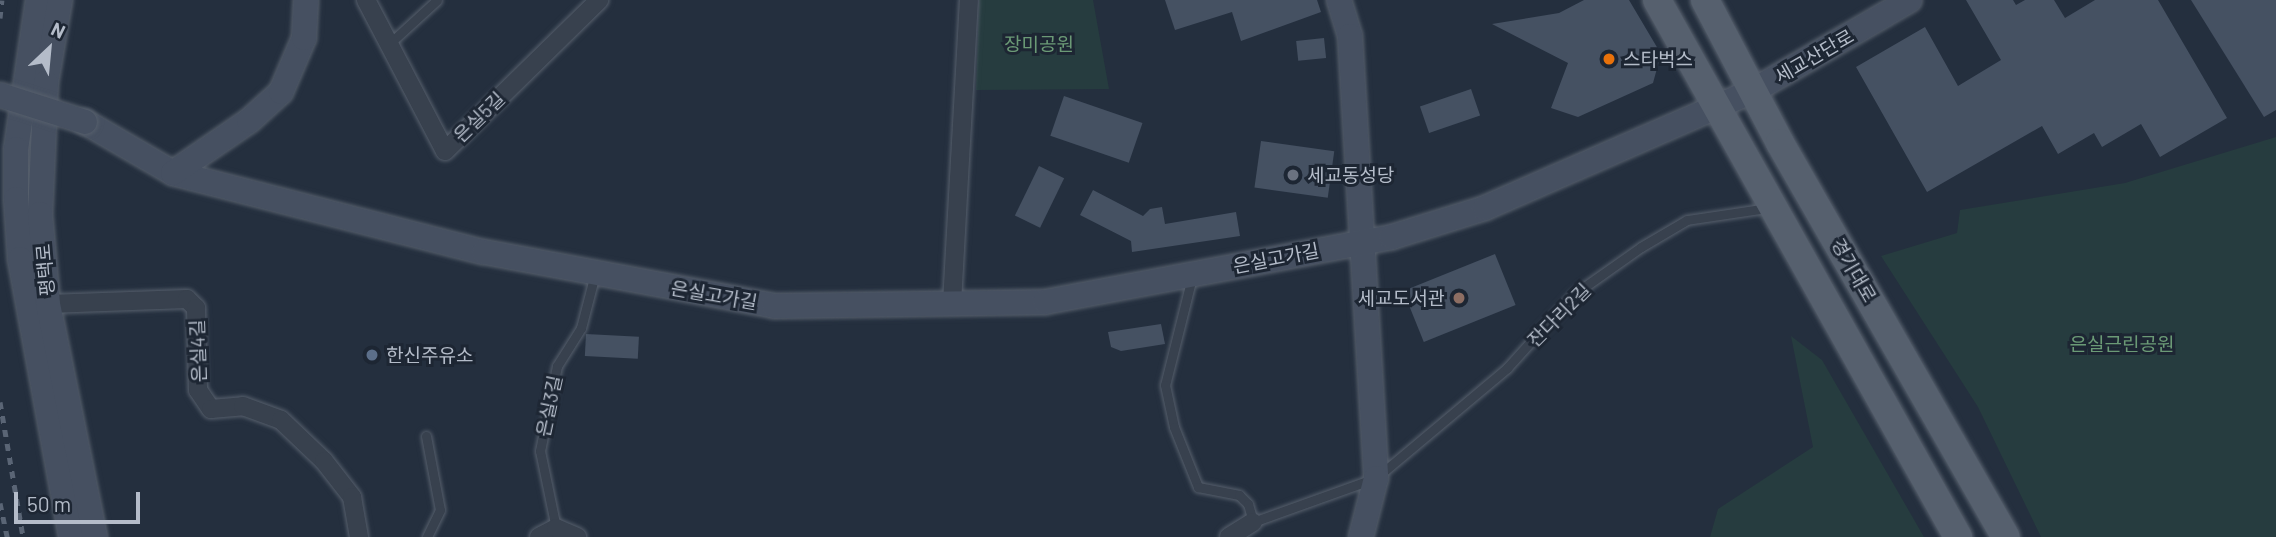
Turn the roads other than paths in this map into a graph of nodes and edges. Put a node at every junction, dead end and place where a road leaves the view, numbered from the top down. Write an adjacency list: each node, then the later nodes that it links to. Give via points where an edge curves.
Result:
1 (37, 0): 27 (street, 평택로, via 16,149 16,200 20,259)
2 (60, 0): 22 (street, 평택로, via 46,83 40,215)
3 (306, 0): 16 (street, via 304,38 281,92 249,121)
4 (366, 0): 12 (street, 은실5길)
5 (438, 0): 12 (lane)
6 (599, 0): 12 (street, 은실5길, via 445,151)
7 (969, 0): 21 (street)
8 (1339, 0): 18 (street, via 1350,36)
9 (1657, 0): 15 (main road)
10 (1705, 0): 13 (main road, 경기대로)
11 (1910, 0): 13 (street, 세교산단로)
12 (389, 44)
13 (1753, 91): 15 (street, 세교산단로); 36 (main road, 경기대로)
14 (0, 95): 16 (street, 은실고가길, bridge, via 85,122)
15 (1716, 108): 17 (main road); 18 (street, 은실고가길, via 1485,208 1392,237)
16 (173, 173): 19 (street, 은실고가길, via 484,252)
17 (1772, 207): 24 (lane, 잔다리2길, via 1687,220 1641,247 1573,295 1507,368); 35 (main road)
18 (1364, 240): 20 (street, 은실고가길); 24 (street)
19 (595, 273): 21 (street, 은실고가길, via 774,306); 26 (lane, 은실3길, via 581,328 557,366 540,451)
20 (1193, 274): 21 (street, 은실고가길, via 1045,302); 25 (lane, via 1165,385 1174,427 1198,488 1239,495 1248,504)
21 (951, 303)
22 (48, 304): 28 (street, 평택로); 29 (street, 은실4길, via 187,299 197,308 198,390 211,409 243,406 281,420 324,461 352,498)
23 (426, 436): 30 (lane, via 440,510)
24 (1376, 478): 25 (lane, 잔다리2길); 34 (street)
25 (1253, 522): 33 (street)
26 (556, 527): 31 (street); 32 (street)
27 (71, 537)
28 (95, 537)
29 (359, 537)
30 (427, 537)
31 (539, 537)
32 (577, 537)
33 (1229, 537)
34 (1361, 537)
35 (1958, 537)
36 (2006, 537)

